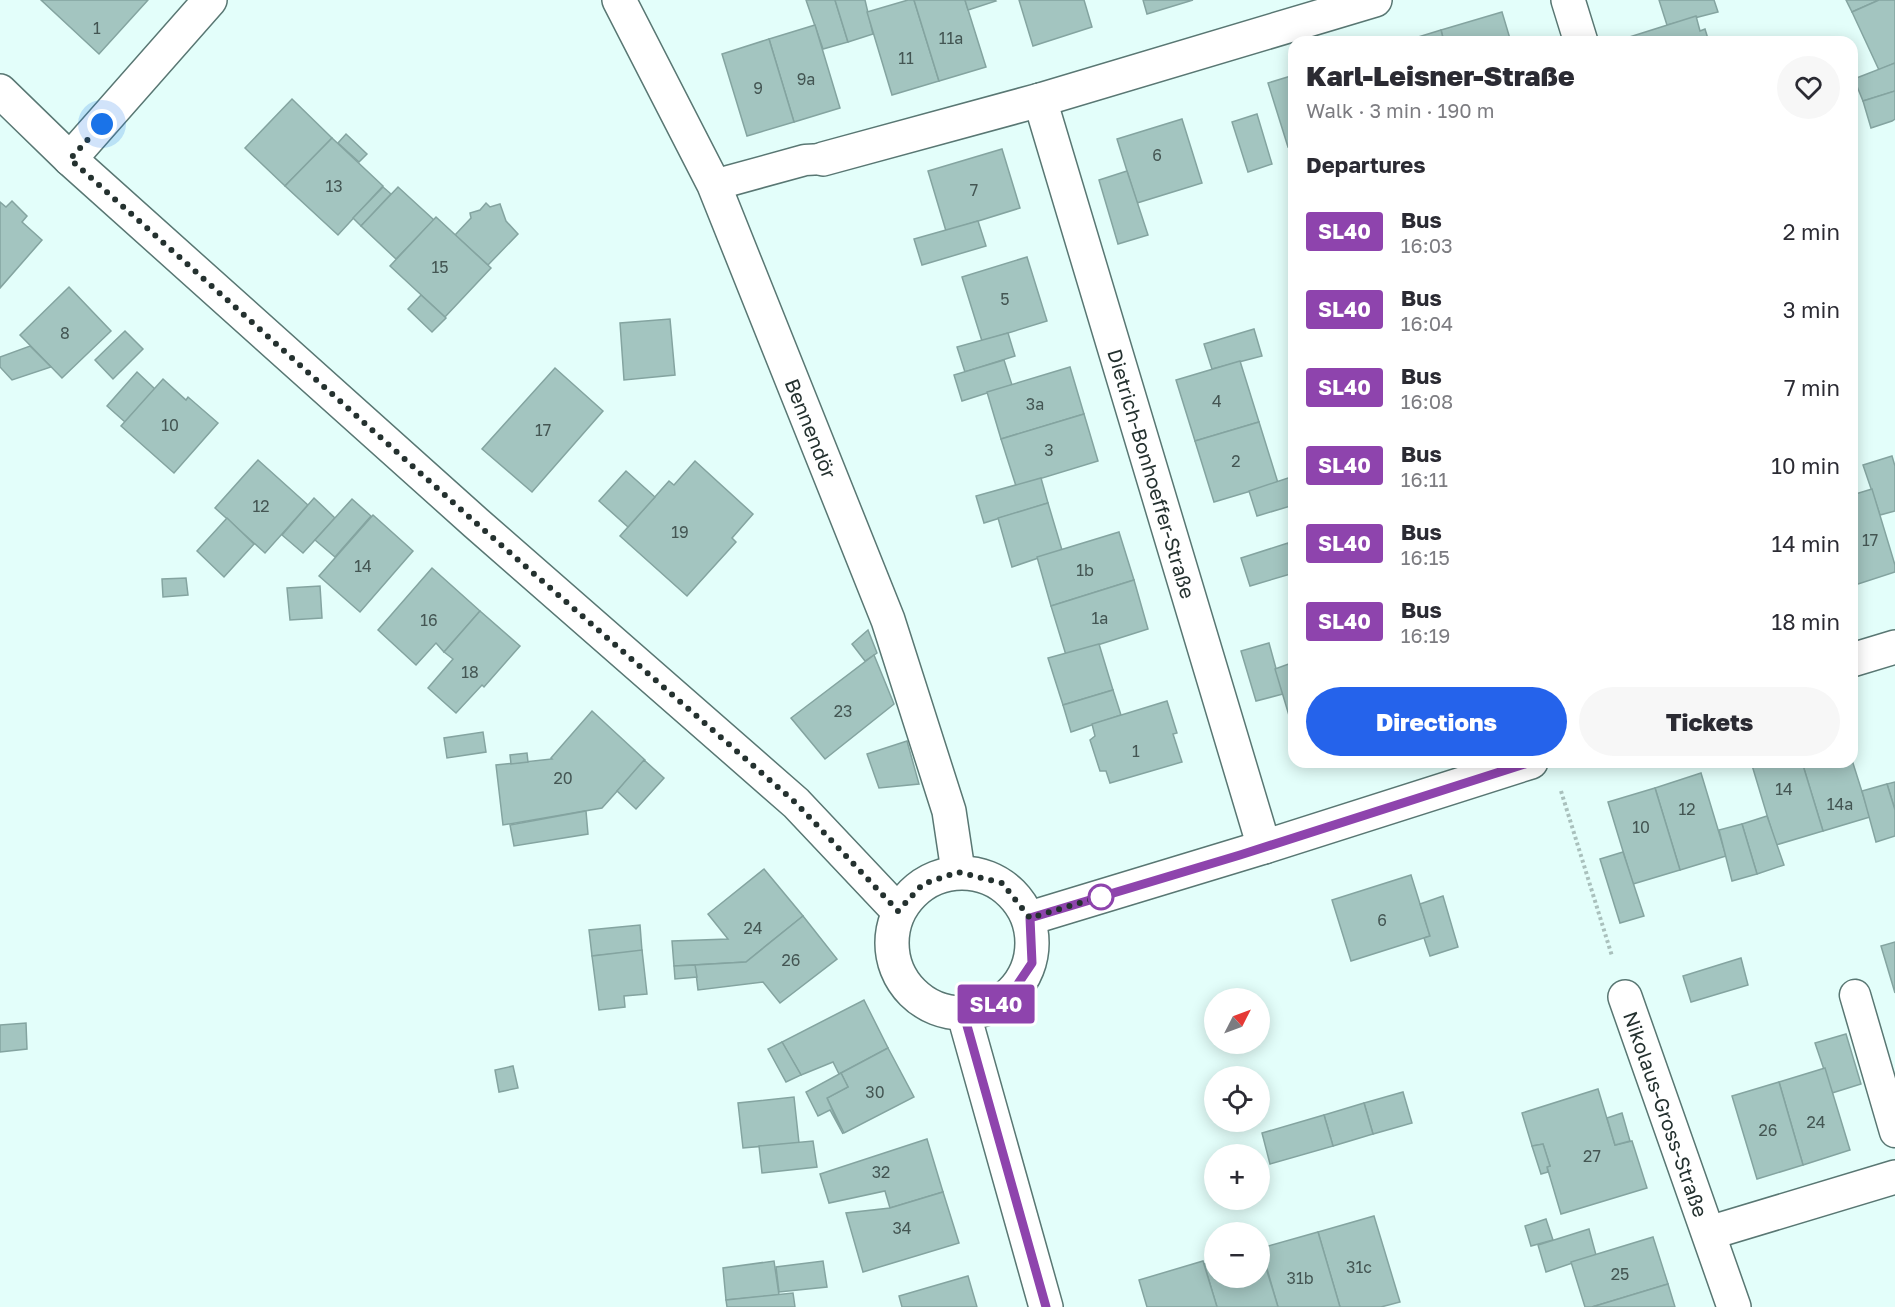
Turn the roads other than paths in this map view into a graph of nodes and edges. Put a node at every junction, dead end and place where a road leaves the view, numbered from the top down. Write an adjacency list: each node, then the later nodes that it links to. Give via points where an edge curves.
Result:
1 (210, 0): 8 (street)
2 (619, 0): 10 (street, Bennendör)
3 (1375, 0): 7 (street)
4 (1568, 0): 5 (street)
5 (1579, 36)
6 (1, 93): 8 (street)
7 (1040, 100): 9 (street); 14 (street, Dietrich-Bonhoeffer-Straße)
8 (70, 159): 16 (street, via 796,803)
9 (823, 159): 10 (lane, via 805,160)
10 (714, 185): 15 (street, Bennendör, via 888,620 949,811)
11 (1895, 647): 12 (street)
12 (1858, 658)
13 (1512, 768): 14 (street)
14 (1264, 847): 17 (street)
15 (958, 872): 16 (street, via 923,884); 17 (street, via 1002,883)
16 (898, 911): 20 (street, via 891,947 902,982 929,1007)
17 (1030, 918): 20 (street, via 1032,963 1007,1000)
18 (1855, 995): 21 (lane)
19 (1625, 997): 23 (street, Nikolaus-Gross-Straße)
20 (964, 1015): 24 (street)
21 (1895, 1132)
22 (1895, 1178): 23 (street, Nikolaus-Gross-Straße)
23 (1709, 1233): 25 (street, Nikolaus-Gross-Straße)
24 (1046, 1307)
25 (1734, 1307)

